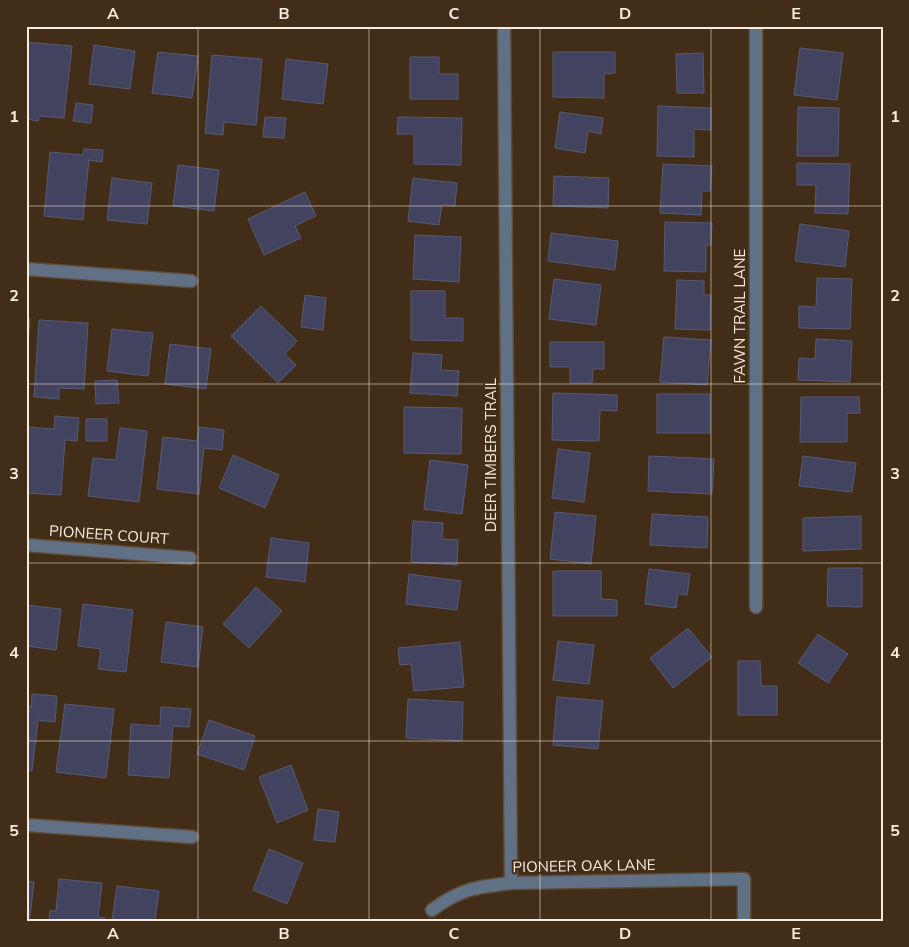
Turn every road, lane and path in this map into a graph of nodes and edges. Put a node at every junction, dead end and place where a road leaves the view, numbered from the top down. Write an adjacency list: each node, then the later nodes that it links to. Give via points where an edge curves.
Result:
1 (504, 26): 10 (street, DEER TIMBERS TRAIL)
2 (756, 26): 7 (street, FAWN TRAIL LANE)
3 (26, 269): 4 (street)
4 (191, 281)
5 (26, 545): 6 (street, PIONEER COURT)
6 (190, 558)
7 (756, 607)
8 (26, 825): 9 (street)
9 (192, 837)
10 (510, 883): 11 (street, PIONEER OAK LANE, via 476,887 451,896); 12 (street, PIONEER OAK LANE, via 744,879)
11 (432, 910)
12 (744, 921)

